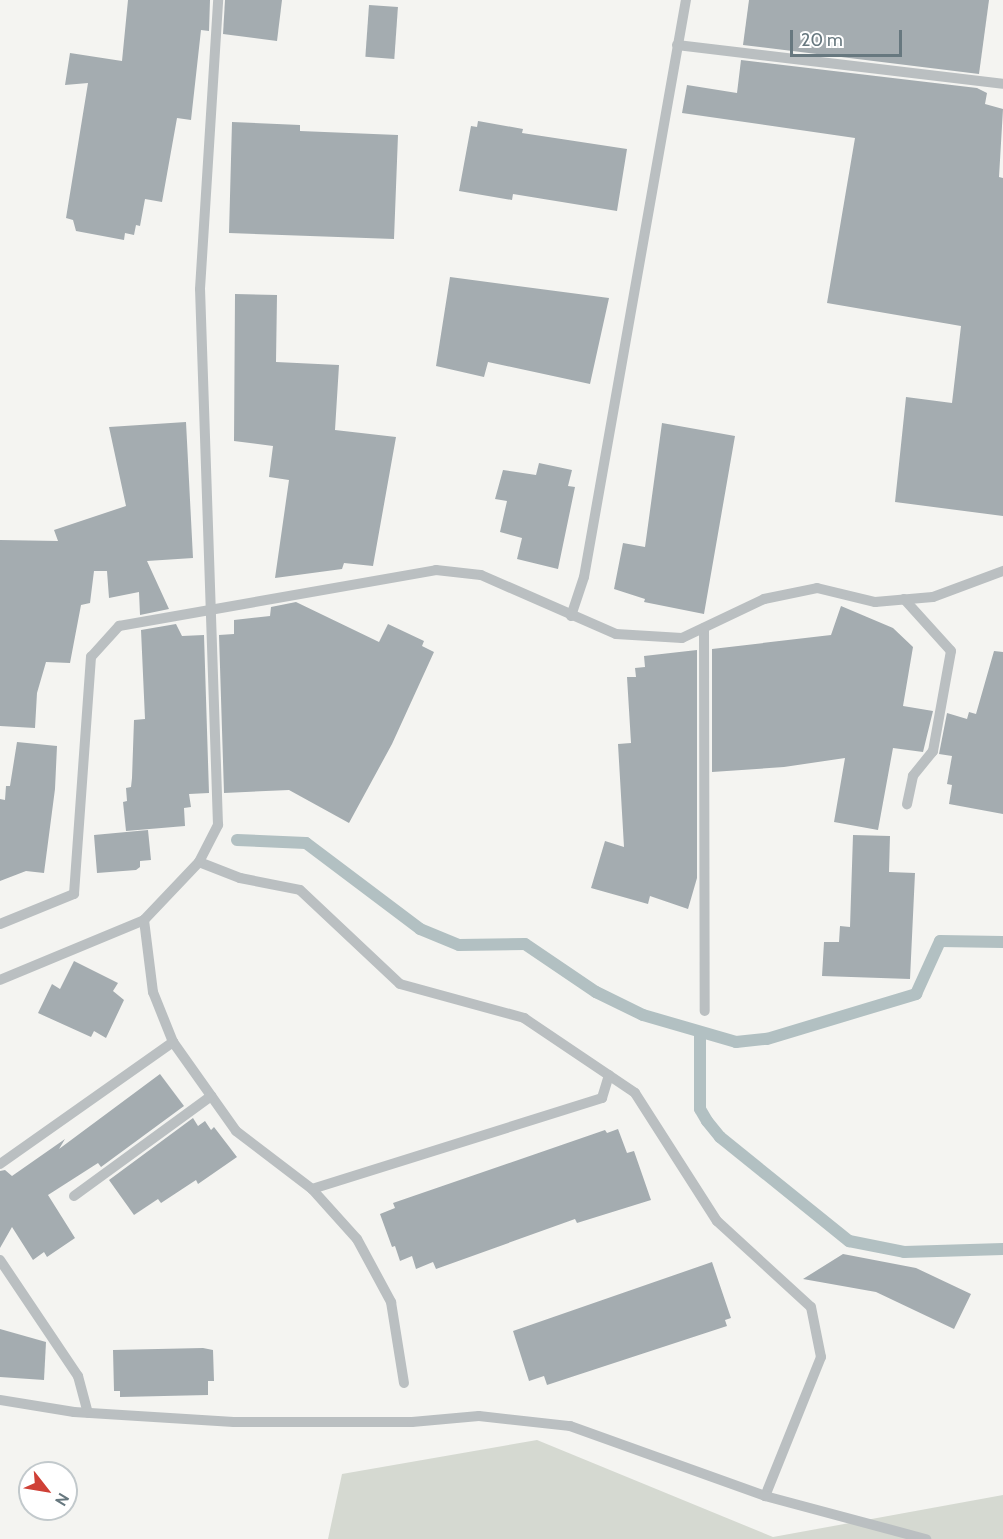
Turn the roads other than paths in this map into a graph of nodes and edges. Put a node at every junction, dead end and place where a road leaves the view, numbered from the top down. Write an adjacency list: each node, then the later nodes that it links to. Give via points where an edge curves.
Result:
1 (218, 0): 7 (street, via 200,289)
2 (687, 0): 3 (street)
3 (677, 45): 4 (street); 8 (street, via 584,578)
4 (1003, 84)
5 (1003, 571): 6 (street, via 933,597)
6 (904, 599): 9 (street, via 875,602 817,588 764,599); 10 (street, via 951,651 933,751 913,776)
7 (213, 608): 8 (street, via 436,570 481,575); 11 (street, via 218,825); 13 (street, via 119,626 91,657 74,894)
8 (571, 616): 9 (street, via 616,634 682,638)
9 (704, 628): 15 (street)
10 (907, 804)
11 (199, 862): 12 (street); 17 (street, via 240,878 300,890 400,984 524,1018)
12 (144, 920): 14 (street); 16 (street, via 153,992)
13 (0, 924)
14 (0, 980)
15 (705, 1011)
16 (173, 1042): 18 (street); 19 (street)
17 (609, 1075): 20 (street, via 602,1098); 26 (street, via 635,1093 717,1221 811,1307 821,1357)
18 (211, 1096): 20 (street, via 236,1131); 21 (street)
19 (0, 1164)
20 (312, 1189): 23 (street, via 357,1239 391,1302)
21 (74, 1196)
22 (0, 1260): 25 (street, via 78,1376)
23 (404, 1383)
24 (0, 1400): 25 (street)
25 (88, 1413): 26 (street, via 234,1422 412,1422 479,1416 570,1426)
26 (765, 1496): 27 (street)
27 (926, 1539)

